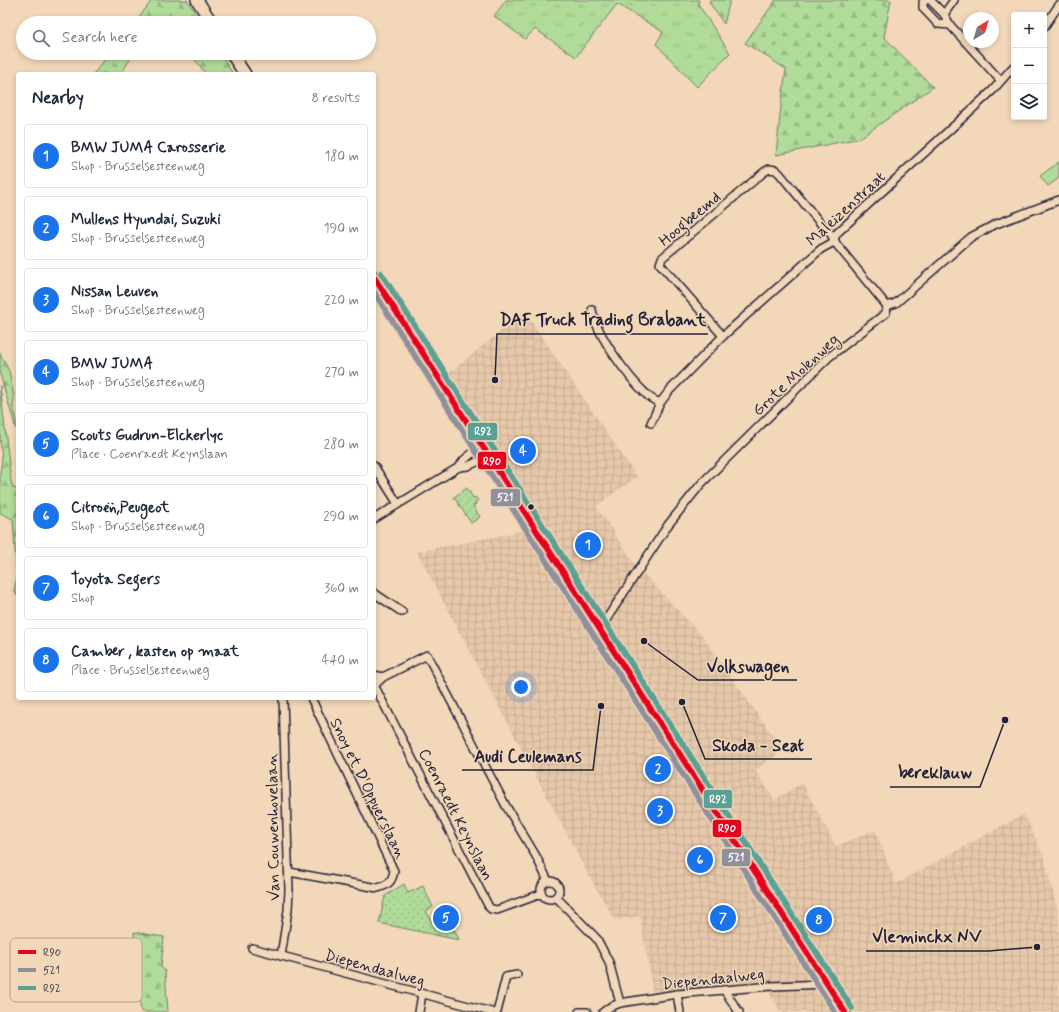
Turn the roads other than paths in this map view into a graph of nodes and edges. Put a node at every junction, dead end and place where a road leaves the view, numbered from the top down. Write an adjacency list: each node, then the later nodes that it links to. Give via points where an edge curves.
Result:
1 (197, 0): 7 (main road)
2 (926, 0): 9 (street, via 923,2 923,8 938,24)
3 (930, 0): 6 (street)
4 (954, 0): 6 (street)
5 (1059, 5): 8 (street)
6 (944, 14): 9 (street)
7 (207, 16)
8 (1047, 23)
9 (950, 25): 13 (street)
10 (236, 60): 12 (main road)
11 (1011, 69): 13 (street, Maleizenstraat)
12 (244, 72)
13 (1000, 80): 15 (street, Maleizenstraat, via 992,91 837,233)
14 (1059, 200): 17 (street, Grote Molenweg, via 996,224 971,237 896,303)
15 (834, 241): 17 (street); 19 (street, Maleizenstraat, via 821,249); 19 (street, Hoogbeemd, via 831,234 780,174 769,169 662,258 660,264)
16 (376, 280): 22 (main road)
17 (887, 306): 30 (street, Grote Molenweg, via 886,313 829,357 701,484 668,526)
18 (592, 310): 20 (street, via 594,320 620,365 648,396)
19 (723, 336): 20 (street, Maleizenstraat)
20 (660, 403): 21 (street, Maleizenstraat)
21 (651, 423)
22 (481, 446): 23 (main road); 24 (street)
23 (488, 457): 24 (street, via 468,466); 30 (main road)
24 (459, 466): 26 (street)
25 (376, 469): 26 (street)
26 (398, 504): 27 (street)
27 (376, 518)
28 (376, 594): 29 (street)
29 (402, 612)
30 (600, 629): 44 (main road)
31 (376, 675): 32 (street)
32 (383, 677): 33 (street); 38 (street, via 427,655)
33 (376, 683)
34 (376, 689): 39 (street, Coenraedt Keynslaan, via 489,907 498,910)
35 (283, 700): 37 (street, Van Couwenhovelaan)
36 (312, 700): 37 (street, Snoy et D'Oppuerslaan, via 394,871 387,886 378,888)
37 (289, 872): 42 (street, Van Couwenhovelaan, via 288,910)
38 (548, 881): 39 (street, via 541,886); 40 (street, via 558,886)
39 (541, 894): 40 (street, via 548,899)
40 (556, 897): 48 (street, via 597,939 609,962)
41 (252, 948): 42 (street, Diependaalweg)
42 (281, 956): 46 (street, Diependaalweg)
43 (518, 975): 51 (street, via 506,977)
44 (828, 984): 45 (street, Diependaalweg); 57 (main road)
45 (724, 990): 47 (street, Diependaalweg); 56 (street)
46 (422, 994): 49 (street); 50 (street, Diependaalweg)
47 (677, 994): 48 (street, Diependaalweg); 55 (street)
48 (620, 1003): 54 (street, Diependaalweg)
49 (418, 1012)
50 (491, 1012)
51 (497, 1012)
52 (579, 1012): 53 (street)
53 (587, 1012)
54 (603, 1012)
55 (680, 1012)
56 (739, 1012)
57 (845, 1012)

